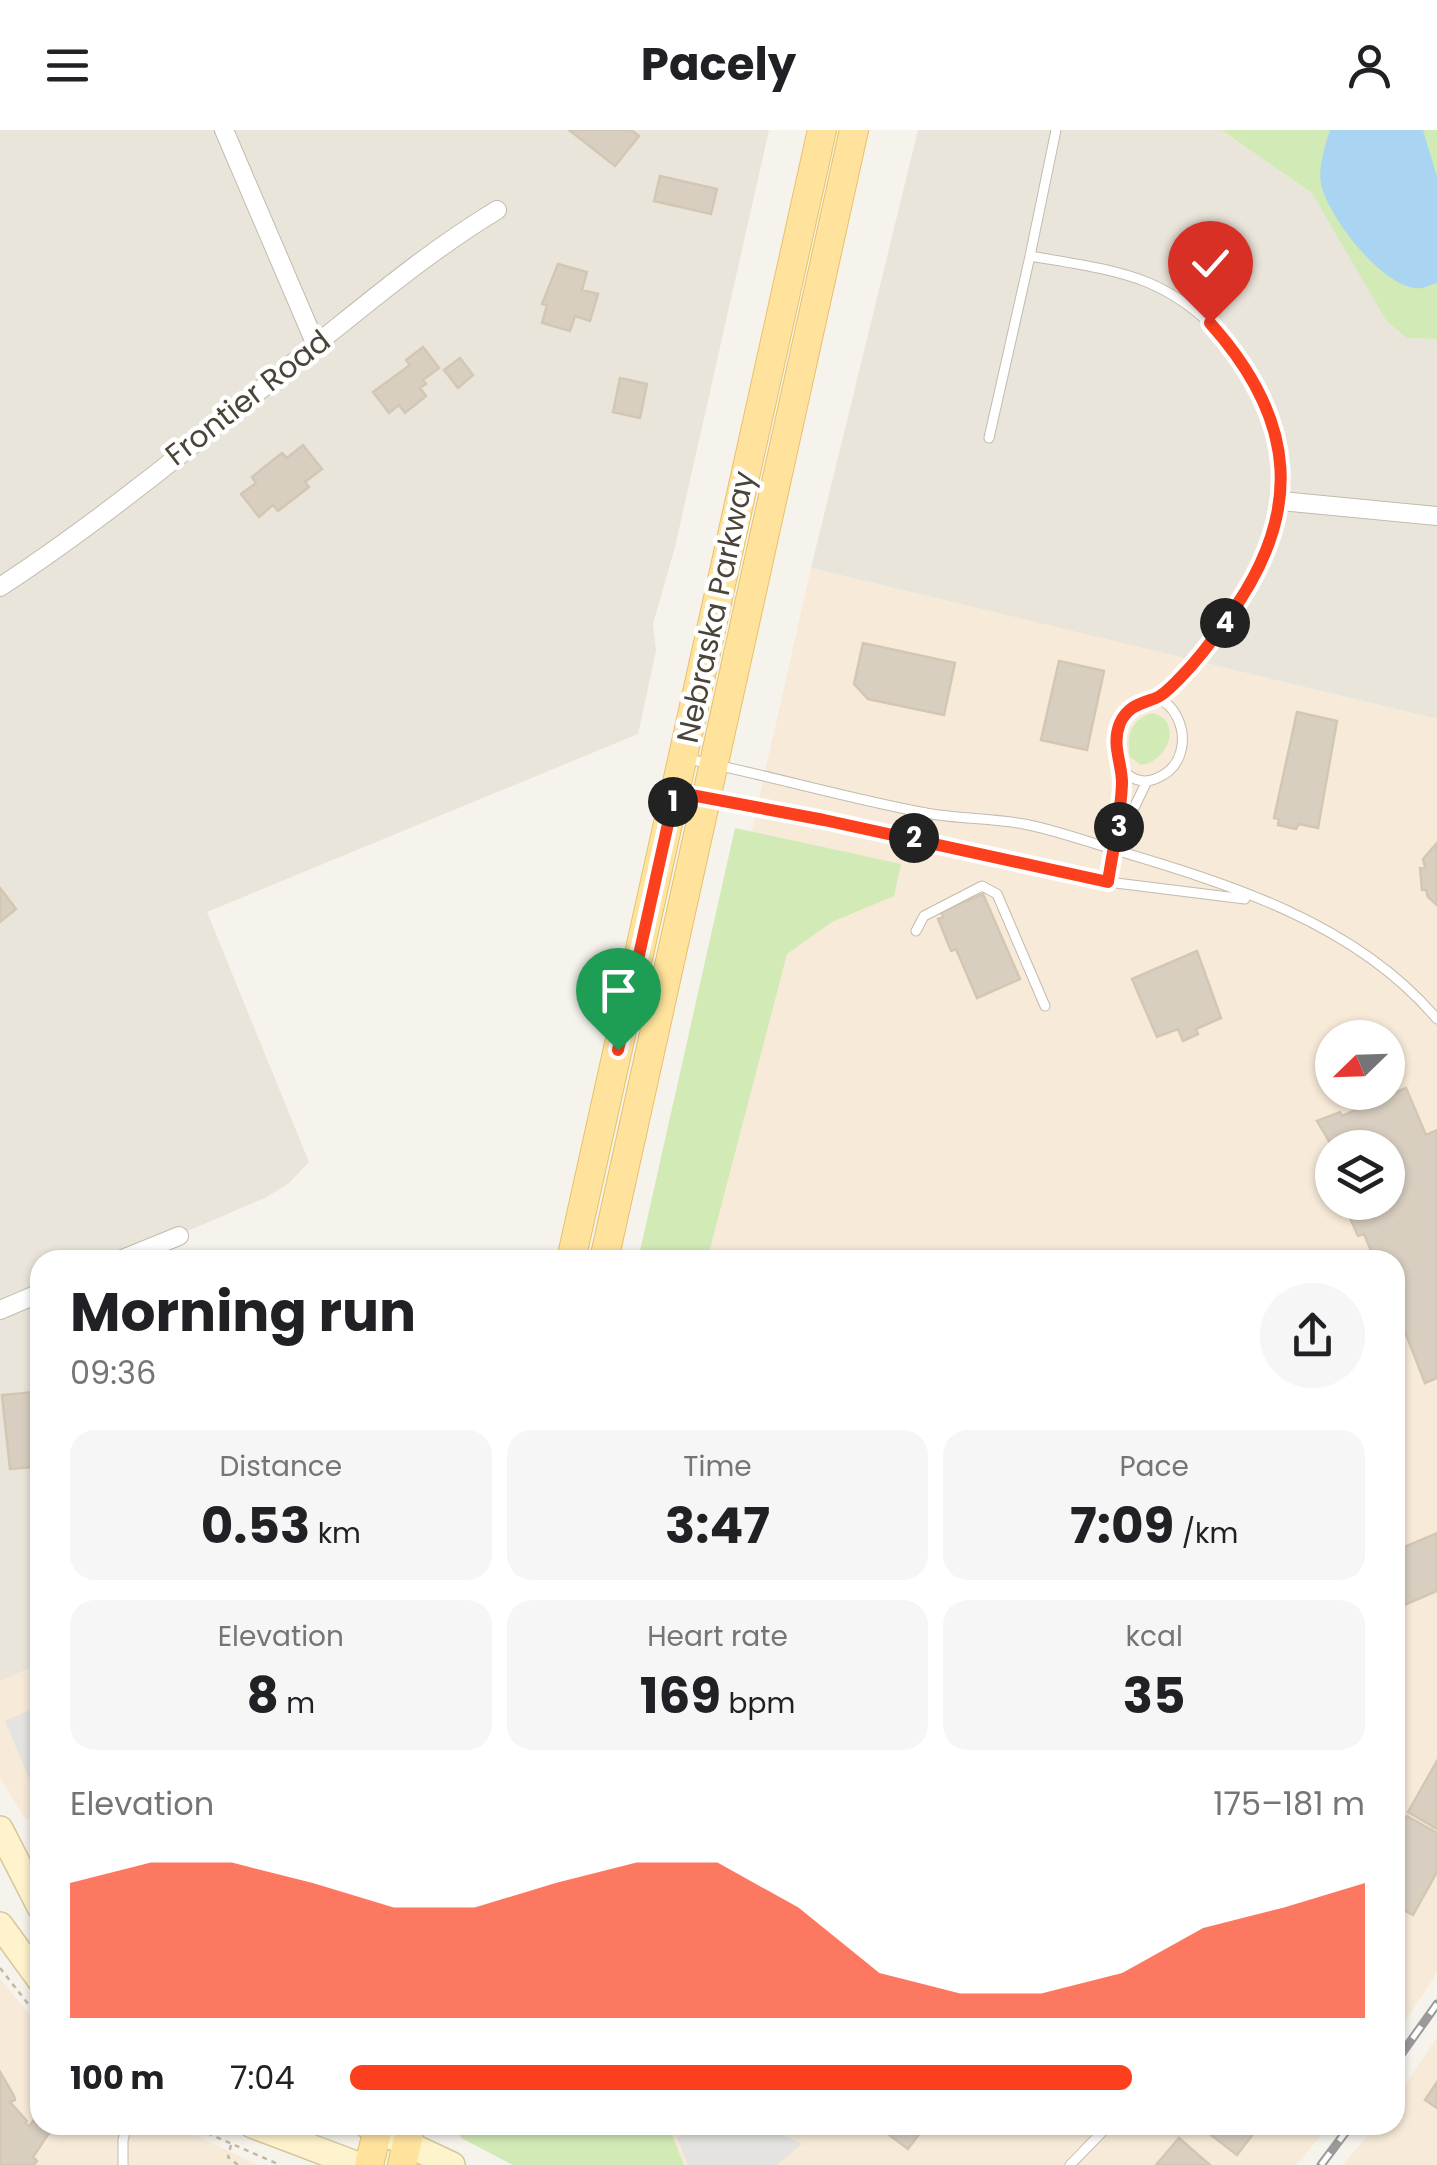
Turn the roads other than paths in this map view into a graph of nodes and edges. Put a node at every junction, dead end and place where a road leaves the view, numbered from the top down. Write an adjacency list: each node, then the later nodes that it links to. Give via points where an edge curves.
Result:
1 (224, 130): 7 (street)
2 (822, 130): 13 (main road, Nebraska Parkway)
3 (854, 130): 14 (main road, Nebraska Parkway)
4 (1056, 130): 6 (lane)
5 (496, 210): 7 (street, Frontier Road, via 394,279)
6 (1030, 256): 8 (lane); 9 (lane, via 1148,283 1210,323 1265,401)
7 (316, 345): 11 (street, Frontier Road)
8 (989, 438)
9 (1282, 501): 10 (street); 12 (lane, via 1263,564 1244,596)
10 (1437, 516)
11 (0, 587)
12 (1157, 698): 15 (lane, via 1134,706 1120,724 1115,746); 16 (lane, via 1177,714 1183,740 1170,768)
13 (682, 758): 14 (lane); 17 (main road, Nebraska Parkway)
14 (712, 764): 18 (main road, Nebraska Parkway); 20 (lane, via 930,814 1071,834)
15 (1121, 768): 16 (lane, via 1136,781); 19 (lane)
16 (1148, 780): 19 (lane)
17 (675, 792): 18 (lane); 28 (main road, Nebraska Parkway)
18 (704, 798): 21 (lane); 29 (main road, Nebraska Parkway)
19 (1118, 829): 20 (lane)
20 (1112, 850): 21 (lane); 22 (lane)
21 (1108, 882): 22 (lane)
22 (1258, 900): 25 (lane, via 1345,939)
23 (916, 931): 24 (lane, via 924,916 982,886 997,894)
24 (1045, 1006)
25 (1437, 1019)
26 (179, 1236): 27 (street)
27 (145, 1250)
28 (572, 1250)
29 (606, 1250)
30 (30, 1297): 31 (street)
31 (0, 1310)
32 (0, 1829): 33 (main road)
33 (7, 1864): 34 (main road)
34 (30, 1894)
35 (0, 1925): 36 (main road)
36 (30, 1966)
37 (124, 2135): 42 (lane)
38 (278, 2135): 43 (main road)
39 (374, 2135): 44 (main road)
40 (1100, 2135): 46 (lane)
41 (407, 2145): 45 (main road)
42 (124, 2165)
43 (358, 2165)
44 (369, 2165)
45 (452, 2165)
46 (1070, 2165)

